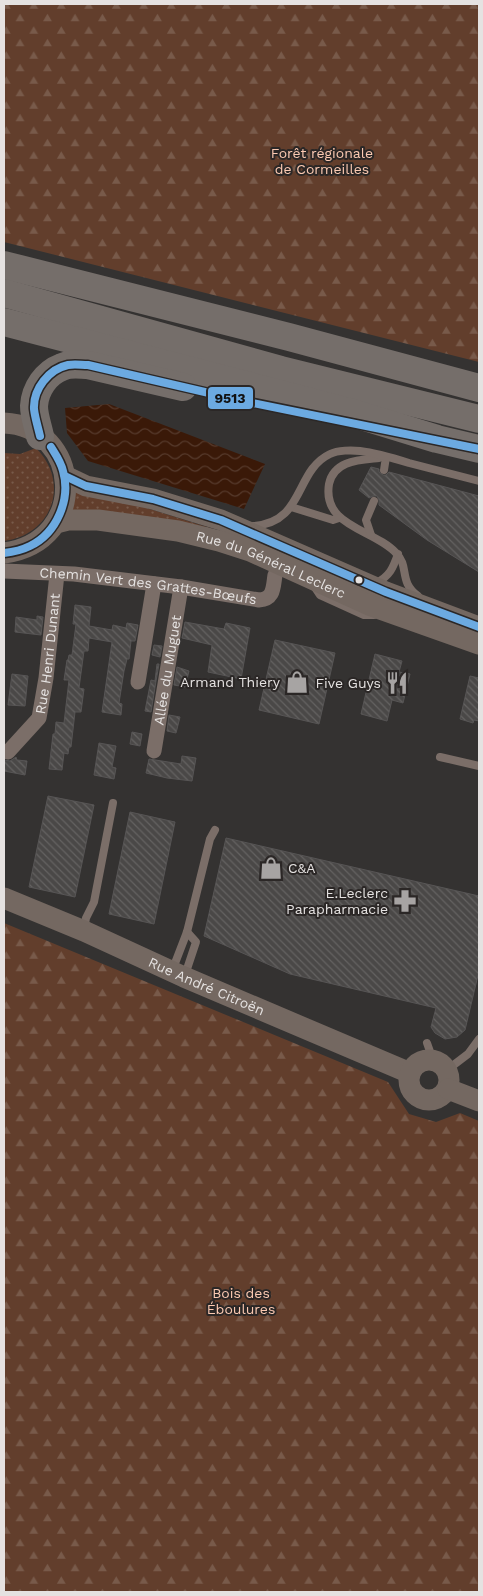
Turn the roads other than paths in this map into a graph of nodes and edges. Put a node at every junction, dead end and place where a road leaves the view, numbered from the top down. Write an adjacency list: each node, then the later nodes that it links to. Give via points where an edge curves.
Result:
1 (4, 265): 4 (highway)
2 (4, 293): 5 (highway, via 281,370)
3 (4, 322): 8 (highway, via 349,412)
4 (479, 388)
5 (479, 419)
6 (4, 424): 7 (main road, via 20,426)
7 (40, 436): 8 (highway, via 35,414 36,393 50,373 62,366 76,364); 12 (main road, via 59,458)
8 (437, 439): 9 (highway)
9 (479, 449)
10 (386, 457): 11 (lane); 13 (lane); 15 (lane, via 359,451 330,454 314,468); 16 (lane, via 347,463 333,474 329,498)
11 (384, 470)
12 (65, 476): 17 (main road, via 66,496); 18 (main road, Rue du Général Leclerc, via 86,486 153,499)
13 (479, 481)
14 (374, 501): 19 (lane, via 366,520)
15 (291, 507): 16 (lane, via 333,520); 18 (lane, via 272,523)
16 (339, 518): 19 (lane)
17 (56, 523): 20 (main road, via 33,544 16,552); 25 (main road, Rue du Général Leclerc, via 98,520 199,536 243,549)
18 (238, 527): 28 (main road, Rue du Général Leclerc)
19 (371, 535): 21 (lane)
20 (4, 553)
21 (398, 554): 28 (lane, via 387,576); 29 (lane, via 410,590)
22 (4, 571): 23 (street, Chemin Vert des Grattes-Bœufs)
23 (57, 574): 26 (street, Chemin Vert des Grattes-Bœufs); 35 (street, Rue Henri Dunant, via 39,718)
24 (275, 575): 27 (street, Chemin Vert des Grattes-Bœufs, via 272,595 266,599 249,600)
25 (307, 577): 28 (main road, Rue du Général Leclerc); 30 (lane, via 320,595 364,615)
26 (154, 584): 27 (street, Chemin Vert des Grattes-Bœufs); 33 (street)
27 (181, 587): 34 (street, Allée du Muguet)
28 (354, 588): 29 (main road, Rue du Général Leclerc); 30 (main road, Rue du Général Leclerc, via 386,611)
29 (439, 612): 31 (main road, Rue du Général Leclerc)
30 (403, 616): 32 (main road, Rue du Général Leclerc)
31 (479, 627)
32 (479, 644)
33 (138, 682)
34 (154, 751)
35 (8, 752)
36 (440, 757): 37 (lane)
37 (479, 766)
38 (113, 803): 41 (lane, via 94,902)
39 (215, 830): 42 (lane)
40 (4, 898): 41 (main road, Rue André Citroën)
41 (84, 931): 43 (main road, Rue André Citroën)
42 (187, 932): 43 (lane); 43 (lane, via 196,942)
43 (178, 974): 46 (main road, Rue André Citroën)
44 (479, 1039): 45 (lane, via 468,1054)
45 (439, 1065): 46 (main road, via 419,1062); 46 (main road, via 440,1097 430,1100 424,1100 411,1089); 47 (main road)
46 (410, 1073)
47 (479, 1101)

